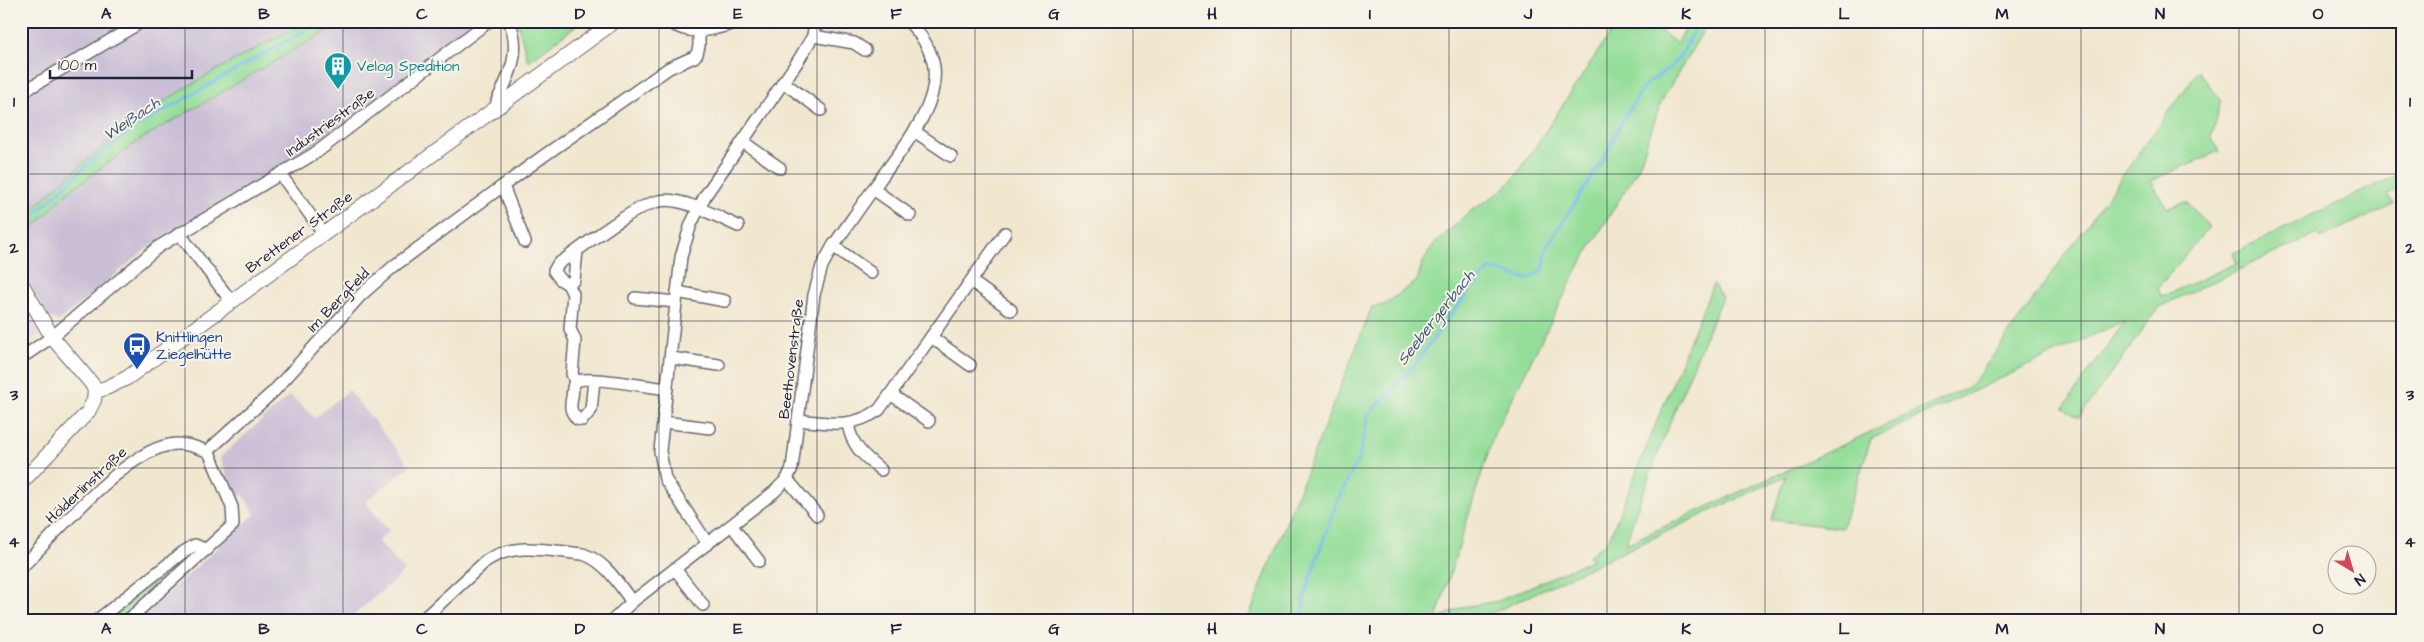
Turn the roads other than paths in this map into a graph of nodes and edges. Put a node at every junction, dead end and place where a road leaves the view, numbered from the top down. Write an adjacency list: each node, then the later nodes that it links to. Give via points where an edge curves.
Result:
1 (144, 21): 13 (street)
2 (489, 21): 20 (street, Industriestraße)
3 (509, 21): 14 (street, via 515,53 512,71 497,101)
4 (615, 21): 14 (street, Brettener Straße)
5 (668, 21): 9 (street, via 682,30)
6 (743, 21): 9 (street)
7 (815, 21): 10 (street)
8 (908, 21): 16 (street, Beethovenstraße, via 930,50 934,68 927,107)
9 (699, 33): 21 (street, Im Bergfeld, via 699,46 694,57 669,68)
10 (813, 36): 11 (street, via 854,43); 12 (street)
11 (865, 50)
12 (783, 82): 15 (street); 17 (street)
13 (21, 94)
14 (501, 106): 28 (street, Brettener Straße)
15 (821, 110)
16 (914, 131): 18 (street); 22 (street, Beethovenstraße)
17 (743, 142): 19 (street); 23 (street)
18 (951, 156)
19 (780, 168)
20 (282, 175): 26 (street, Industriestraße); 28 (street)
21 (503, 186): 29 (street); 57 (street, Im Bergfeld, via 394,266 361,295 274,391)
22 (873, 189): 24 (street); 30 (street, Beethovenstraße)
23 (698, 208): 25 (street); 31 (street, via 659,200 629,215); 36 (street, via 681,257)
24 (910, 215)
25 (738, 226)
26 (179, 233): 38 (street); 41 (street, Industriestraße)
27 (1006, 233): 33 (street)
28 (324, 234): 38 (street, Brettener Straße)
29 (525, 242)
30 (833, 246): 32 (street); 52 (street, Beethovenstraße, via 822,266 814,295)
31 (577, 251): 35 (street, via 576,274); 35 (street, via 558,264 554,271)
32 (870, 273)
33 (971, 281): 40 (street); 42 (street)
34 (21, 283): 41 (street)
35 (568, 284): 48 (street, via 573,294 570,329 575,340 572,374)
36 (677, 297): 37 (street); 39 (street); 44 (street)
37 (635, 298)
38 (231, 301): 50 (street, Brettener Straße, via 127,378)
39 (725, 301)
40 (1011, 310)
41 (52, 337): 43 (street, Industriestraße); 50 (street)
42 (931, 337): 46 (street); 51 (street)
43 (21, 358)
44 (672, 358): 45 (street); 49 (street)
45 (719, 364)
46 (970, 366)
47 (594, 380): 48 (street); 48 (street, via 591,410 582,420 577,419 570,408); 49 (street)
48 (576, 382)
49 (668, 389): 54 (street)
50 (95, 391): 60 (street, via 88,412)
51 (892, 394): 53 (street); 55 (street, via 869,417)
52 (798, 420): 55 (street); 59 (street, Beethovenstraße, via 792,468)
53 (929, 421)
54 (664, 422): 56 (street); 63 (street, via 660,451 665,479)
55 (848, 424): 58 (street, via 852,442)
56 (710, 428)
57 (209, 452): 64 (street, via 232,508 233,525); 66 (street, Hölderlinstraße, via 183,444 169,444 140,455)
58 (881, 470)
59 (787, 479): 61 (street); 62 (street)
60 (21, 483)
61 (816, 515)
62 (732, 526): 63 (street); 65 (street)
63 (708, 544): 67 (street)
64 (208, 550): 70 (street, via 195,545 182,553); 71 (street)
65 (759, 561)
66 (21, 568)
67 (675, 569): 68 (street); 69 (street)
68 (632, 602): 72 (street, via 608,570 593,558 583,554 512,549 486,561); 73 (street)
69 (703, 605)
70 (96, 621)
71 (126, 621)
72 (422, 621)
73 (612, 621)

